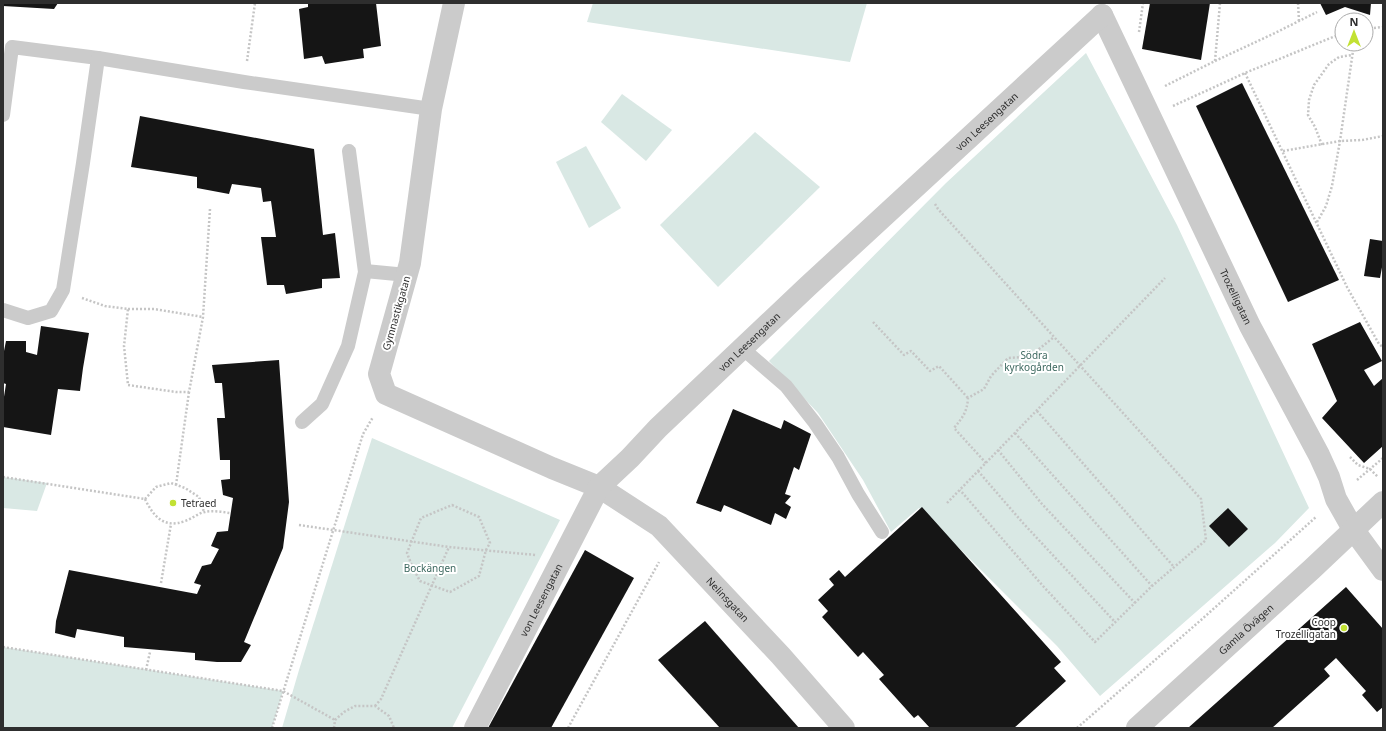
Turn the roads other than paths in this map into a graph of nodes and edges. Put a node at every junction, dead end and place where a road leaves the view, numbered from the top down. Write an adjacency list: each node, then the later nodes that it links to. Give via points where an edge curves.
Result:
1 (454, 3): 4 (street, Gymnastikgatan)
2 (1104, 9): 10 (street, von Leesengatan); 14 (street, Trozelligatan, via 1250,326 1319,455 1336,499)
3 (98, 58): 4 (lane); 5 (lane, via 12,47); 9 (lane, via 63,290 51,311 28,318)
4 (431, 109): 8 (street, Gymnastikgatan)
5 (3, 116)
6 (349, 152): 7 (lane)
7 (365, 271): 8 (lane); 11 (lane, via 348,346 322,404)
8 (407, 274): 12 (street, Gymnastikgatan, via 379,374 386,394)
9 (3, 310)
10 (742, 348): 12 (street, von Leesengatan); 15 (lane, via 786,386 815,423)
11 (302, 422)
12 (599, 487): 17 (street, von Leesengatan); 18 (street, Nelinsgatan, via 659,526 781,656)
13 (1383, 502): 14 (street, Gamla Övägen)
14 (1353, 529): 16 (street, Trozelligatan); 19 (street, Gamla Övägen)
15 (882, 532)
16 (1383, 570)
17 (474, 728)
18 (844, 728)
19 (1137, 728)

